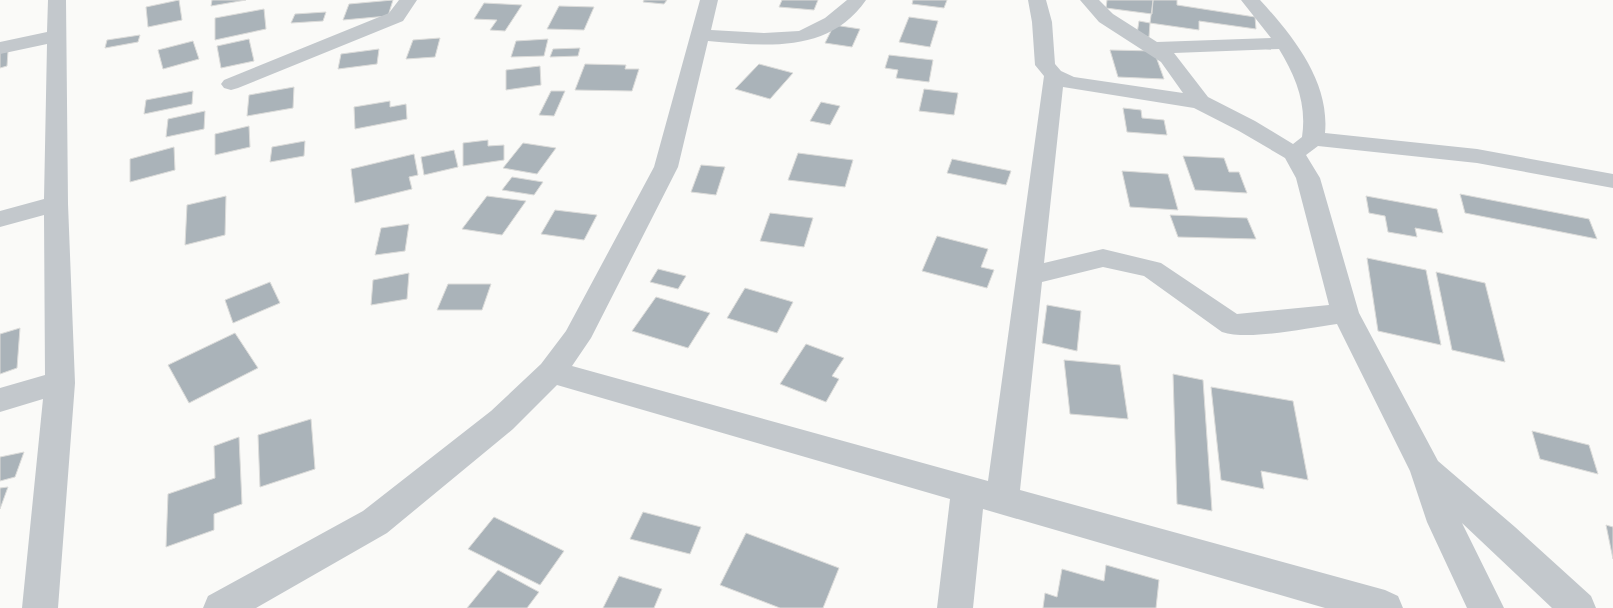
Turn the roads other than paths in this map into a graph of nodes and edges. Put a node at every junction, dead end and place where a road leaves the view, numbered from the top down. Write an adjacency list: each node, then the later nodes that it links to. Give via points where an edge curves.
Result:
1 (57, 0): 9 (street)
2 (408, 0): 14 (street, via 396,17)
3 (709, 0): 8 (street)
4 (857, 0): 8 (street, via 847,11 803,36)
5 (1037, 0): 13 (street, via 1045,65)
6 (1250, 0): 10 (street)
7 (1093, 3): 12 (street, via 1106,18)
8 (701, 35): 22 (street, via 666,166 577,338)
9 (56, 36): 11 (street); 18 (street)
10 (1284, 42): 12 (street); 16 (street, via 1306,78 1317,118)
11 (0, 48)
12 (1155, 48): 15 (street, via 1168,58)
13 (1054, 75): 15 (street, via 1069,82); 20 (street)
14 (231, 84)
15 (1200, 102): 16 (street, via 1247,126)
16 (1304, 146): 17 (street, via 1477,156); 21 (street, via 1308,178)
17 (1613, 181)
18 (56, 204): 19 (street); 23 (street)
19 (0, 220)
20 (1030, 276): 21 (street, via 1103,258 1152,269 1232,325); 27 (street)
21 (1345, 314): 25 (street)
22 (551, 372): 26 (street); 29 (street, via 502,420 375,522)
23 (60, 383): 24 (street); 28 (street)
24 (0, 400)
25 (1426, 470): 32 (street, via 1444,522); 33 (street)
26 (968, 490): 27 (street); 30 (street)
27 (1002, 500): 31 (street)
28 (40, 608)
29 (220, 608)
30 (955, 608)
31 (1384, 608)
32 (1486, 608)
33 (1578, 608)

